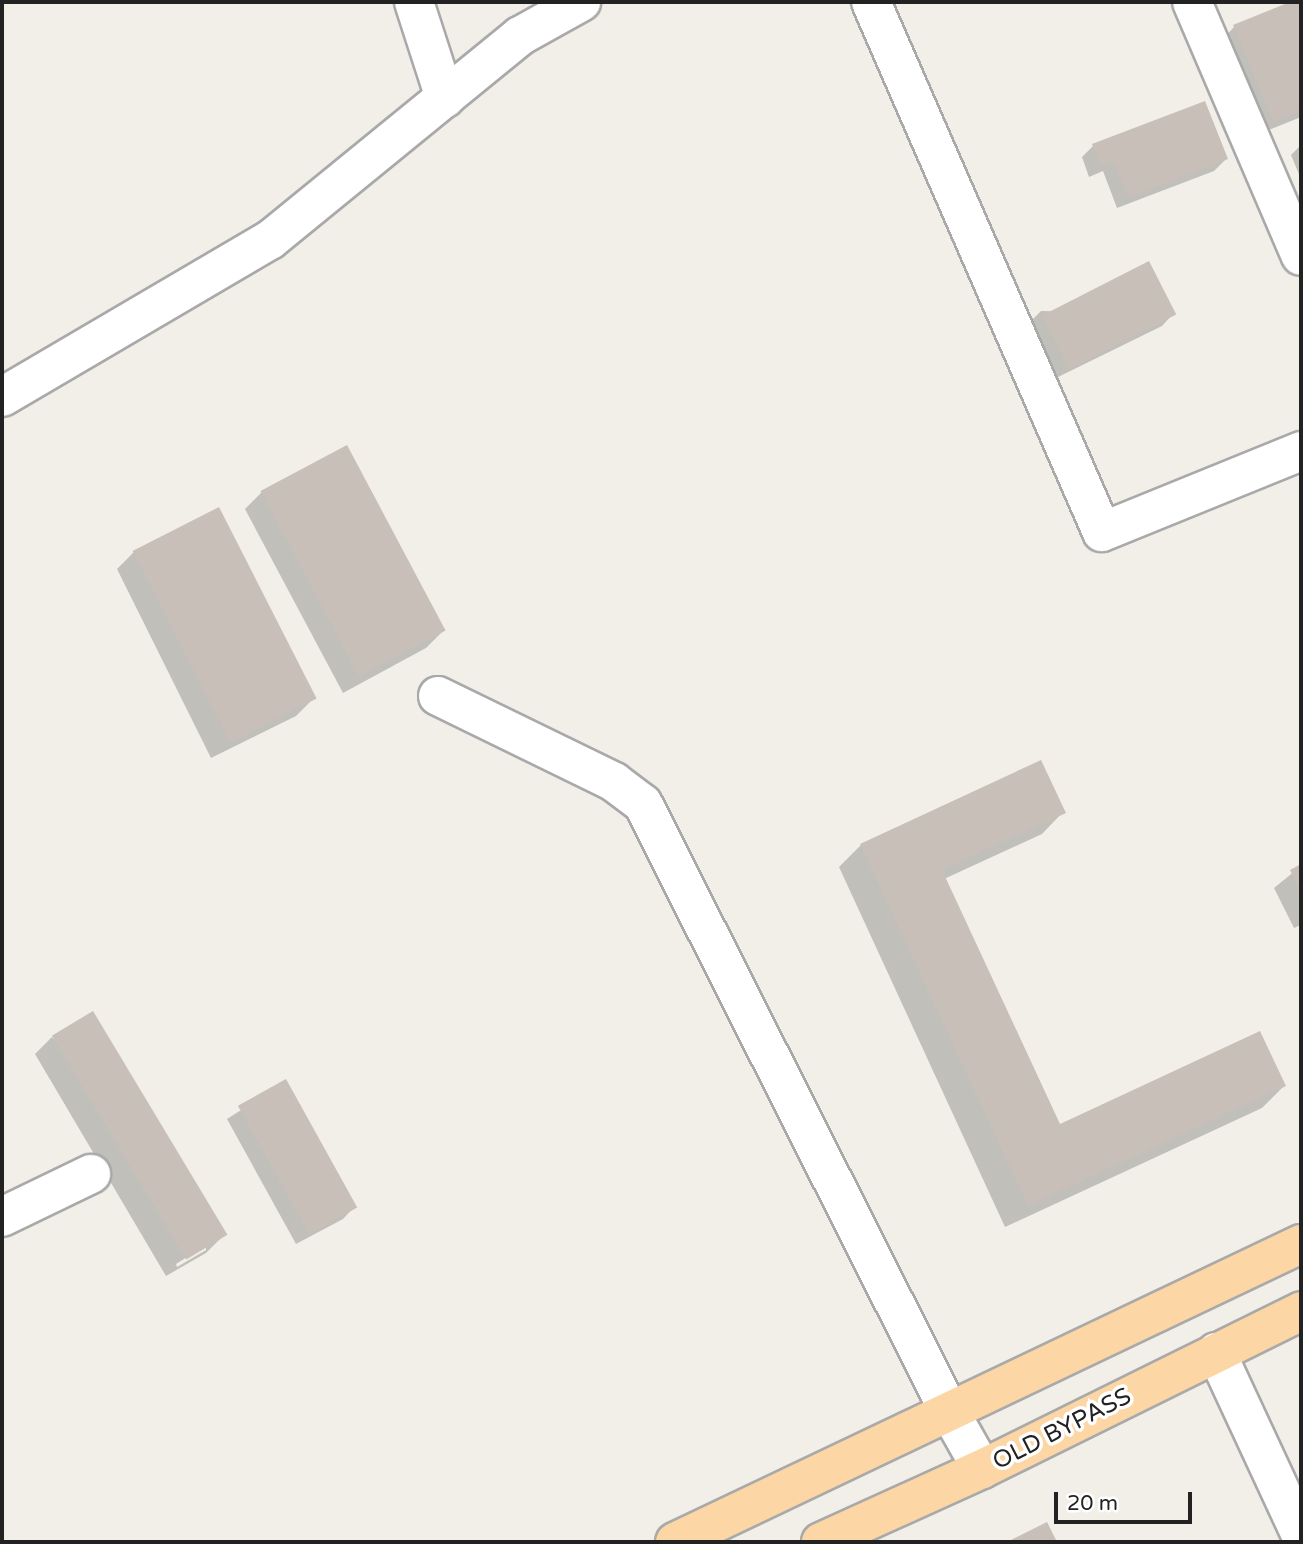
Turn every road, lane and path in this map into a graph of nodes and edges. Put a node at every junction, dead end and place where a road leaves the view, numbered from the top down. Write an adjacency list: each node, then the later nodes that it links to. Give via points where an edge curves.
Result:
1 (414, 2): 5 (street)
2 (581, 2): 5 (street, via 520,36)
3 (871, 2): 8 (street, via 1102,532)
4 (1192, 2): 6 (street)
5 (445, 98): 7 (street, via 270,240)
6 (1301, 256)
7 (2, 397)
8 (1301, 451)
9 (438, 696): 15 (street, via 614,782 643,804)
10 (91, 1174): 11 (street)
11 (2, 1216)
12 (1301, 1244): 15 (main road)
13 (1301, 1311): 14 (main road, OLD BYPASS)
14 (1216, 1352): 16 (main road, OLD BYPASS); 17 (street)
15 (948, 1409): 16 (street); 18 (main road)
16 (982, 1469): 19 (main road, OLD BYPASS)
17 (1301, 1535)
18 (675, 1542)
19 (821, 1542)

